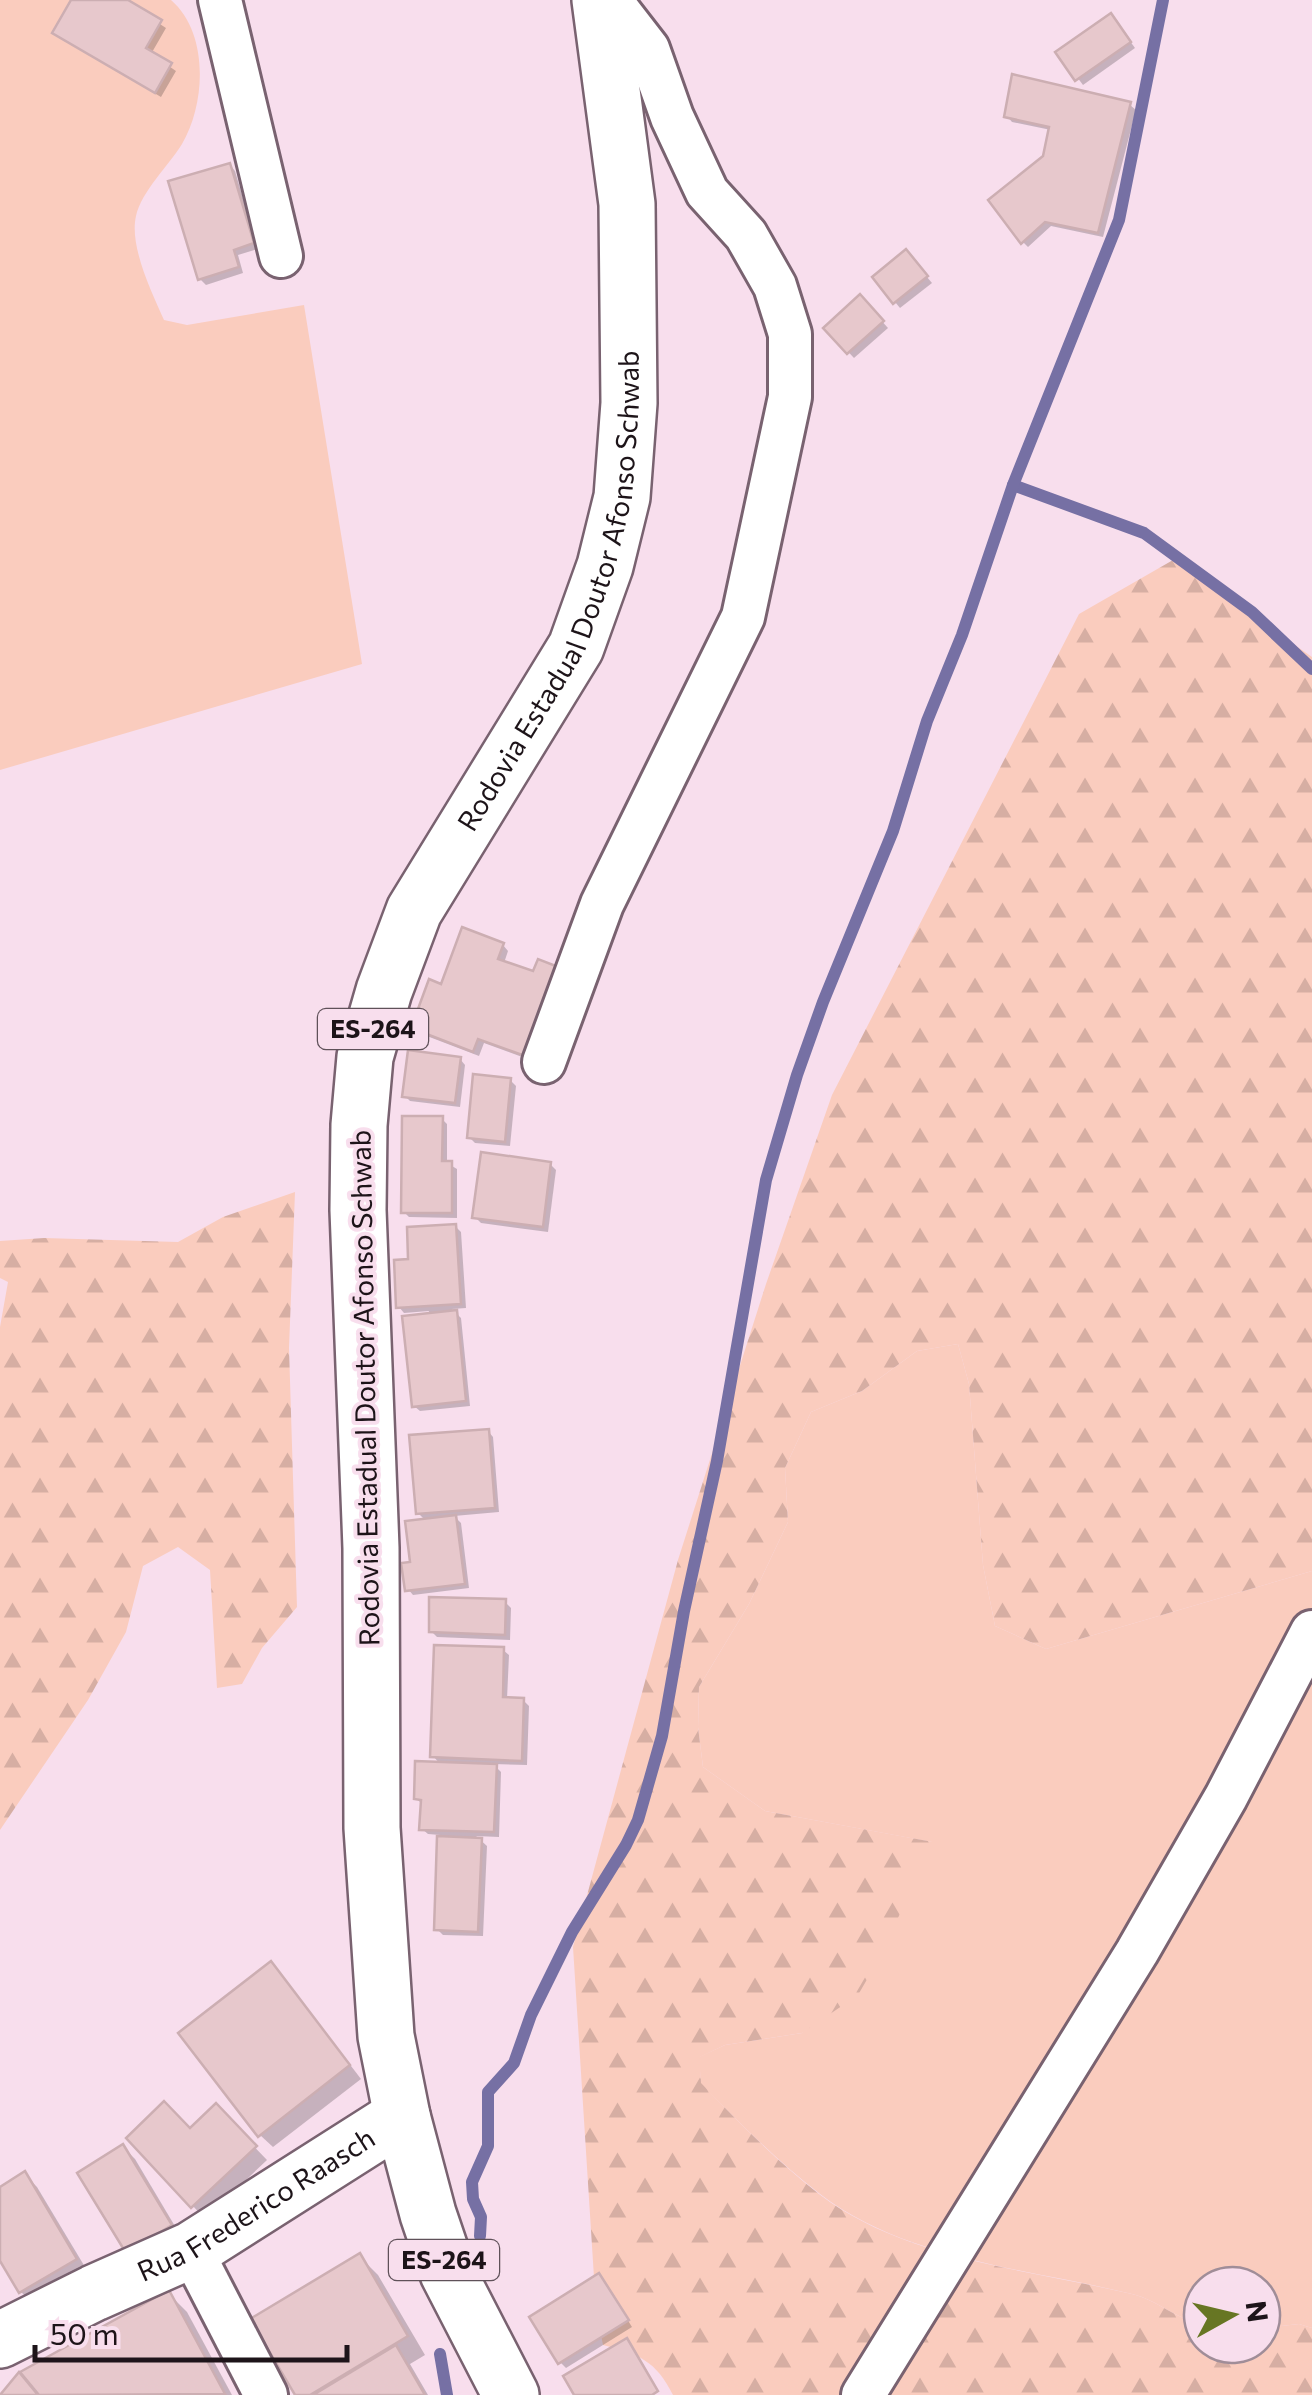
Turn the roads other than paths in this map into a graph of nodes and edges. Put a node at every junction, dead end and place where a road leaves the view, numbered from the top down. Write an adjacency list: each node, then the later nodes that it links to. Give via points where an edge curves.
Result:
1 (220, 0): 4 (street)
2 (600, 0): 7 (main road, Rodovia Estadual Doutor Afonso Schwab / ES-264, via 626,204 629,403 622,497 576,647 414,911 365,1057 358,1210 371,1548 372,1828 386,2036)
3 (610, 0): 5 (street, via 648,49 707,192 746,235 775,286 790,334 790,397 743,617 602,904)
4 (281, 256)
5 (544, 1062)
6 (1312, 1632): 12 (street, via 1137,1952)
7 (402, 2116): 8 (main road, Rua Frederico Raasch); 11 (main road, Rodovia Estadual Doutor Afonso Schwab / ES-264, via 448,2273)
8 (192, 2250): 9 (main road, Rua Frederico Raasch); 10 (street)
9 (0, 2340)
10 (266, 2395)
11 (510, 2395)
12 (862, 2395)

